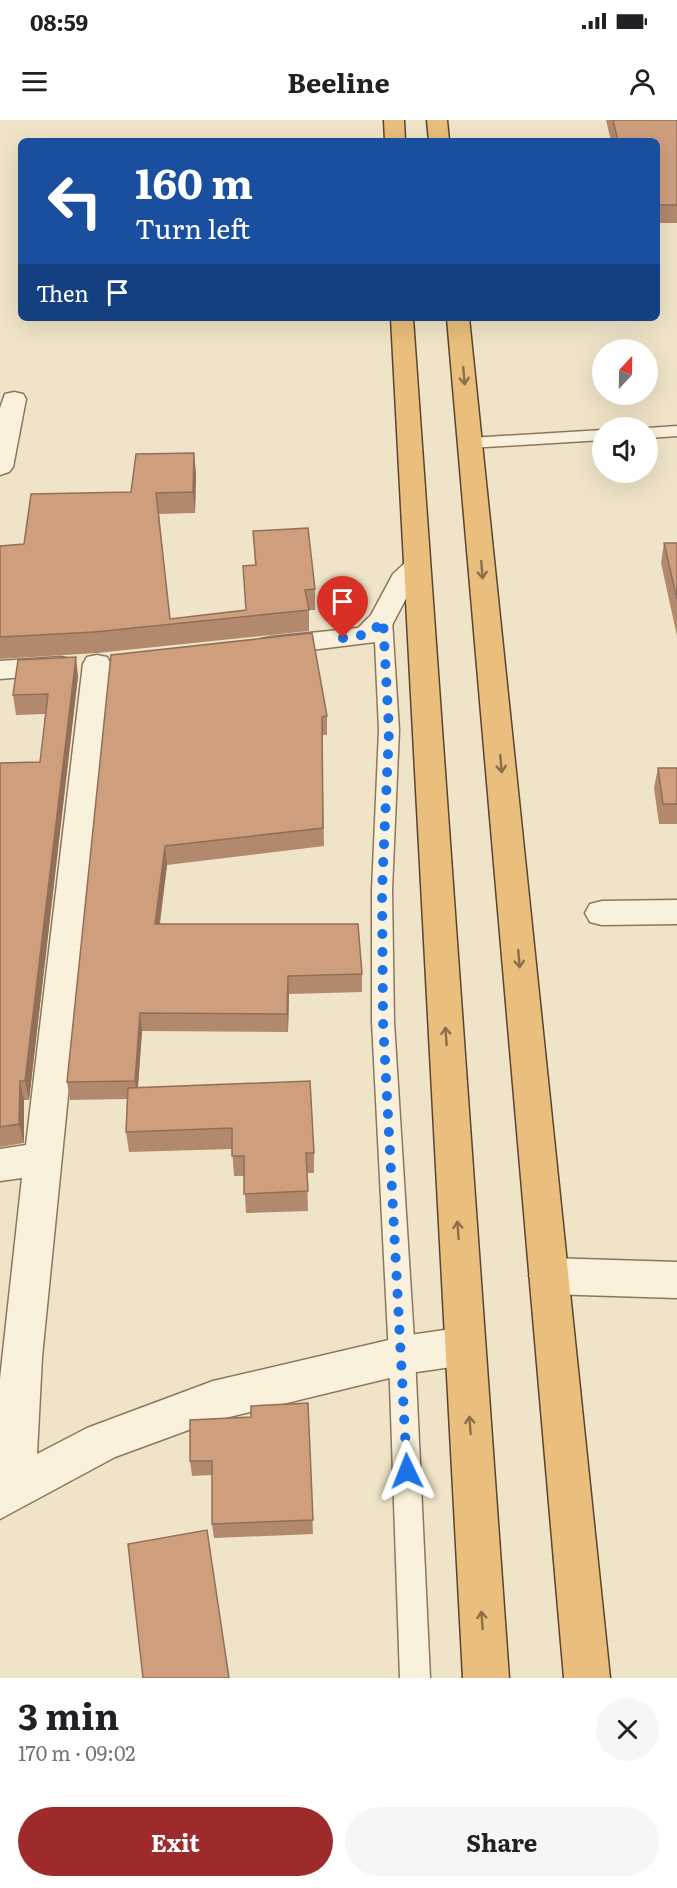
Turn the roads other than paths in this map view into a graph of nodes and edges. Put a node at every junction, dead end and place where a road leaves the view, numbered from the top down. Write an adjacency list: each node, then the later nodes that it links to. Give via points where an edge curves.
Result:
1 (394, 120): 3 (highway)
2 (437, 120): 4 (highway)
3 (395, 138)
4 (439, 138)
5 (402, 321): 13 (highway)
6 (458, 321): 11 (highway, one-way to 11)
7 (14, 399): 12 (street)
8 (677, 431): 9 (lane)
9 (658, 432)
10 (592, 436): 11 (lane)
11 (470, 442): 21 (highway, one-way to 21)
12 (0, 467)
13 (416, 568): 14 (street, via 398,588); 23 (highway, one-way to 13)
14 (383, 620): 15 (street, via 366,636); 24 (lane, via 389,730 382,890 383,1022)
15 (249, 648)
16 (0, 670): 19 (street, via 109,663)
17 (677, 912): 18 (street)
18 (602, 913)
19 (43, 1159): 20 (street); 25 (street)
20 (0, 1165)
21 (549, 1276): 22 (street); 28 (highway)
22 (677, 1280)
23 (465, 1346): 24 (street); 27 (highway, one-way to 23)
24 (402, 1356): 25 (street, via 213,1401 102,1442); 26 (lane)
25 (7, 1493)
26 (415, 1678)
27 (486, 1678)
28 (587, 1678)

